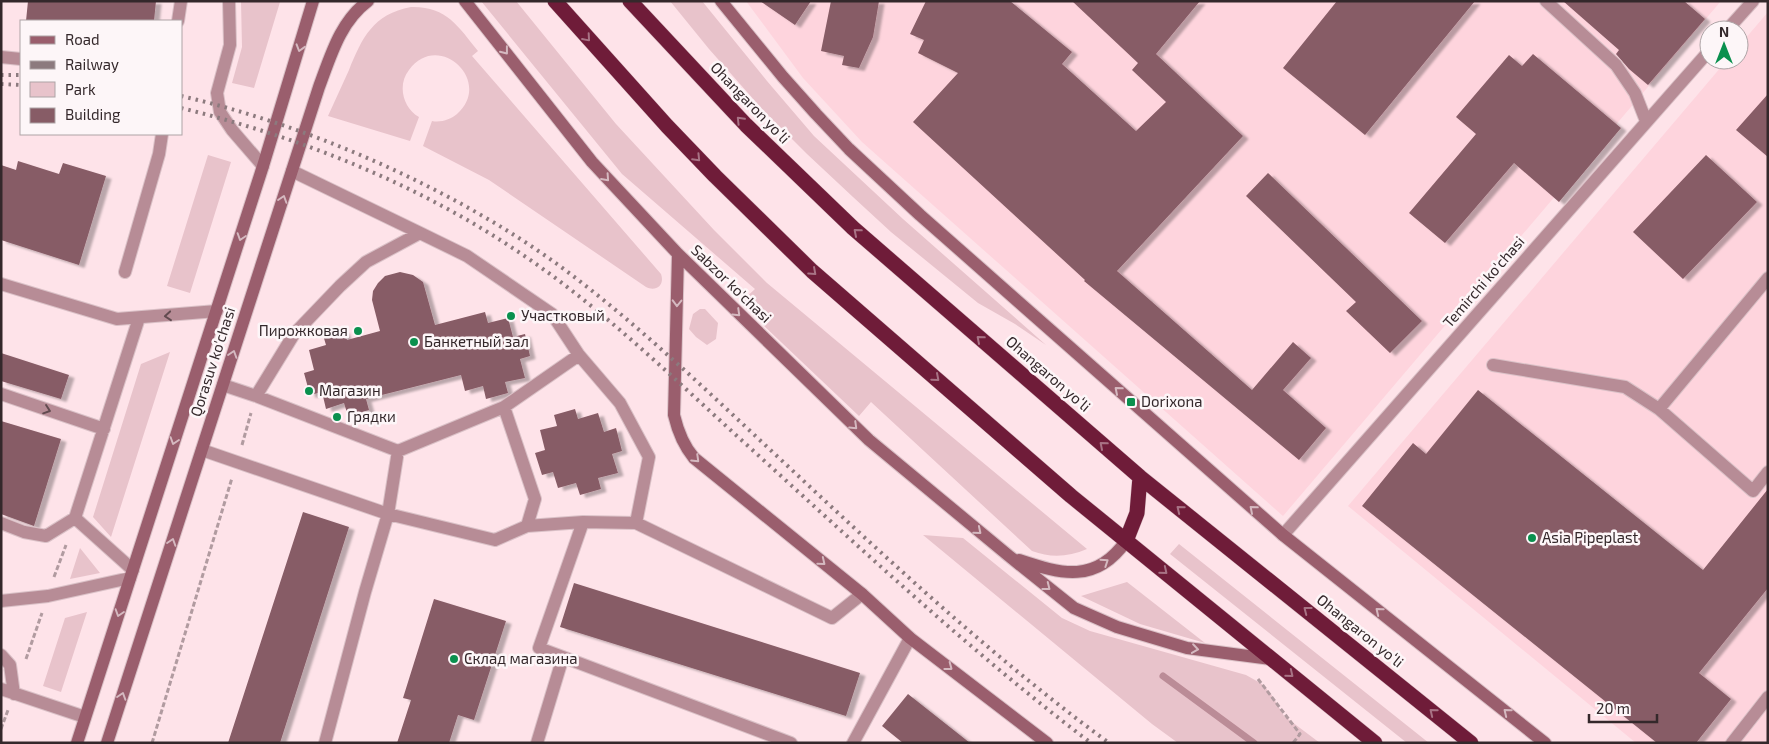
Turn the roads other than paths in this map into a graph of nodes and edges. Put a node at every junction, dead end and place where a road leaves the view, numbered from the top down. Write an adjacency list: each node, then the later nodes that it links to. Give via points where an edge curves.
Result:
1 (181, 1): 13 (lane)
2 (229, 1): 20 (lane, via 230,45 217,93 220,112)
3 (313, 1): 20 (main road, Qorasuv ko'chasi, one-way to 20)
4 (368, 1): 21 (main road, Qorasuv ko'chasi, via 352,15 339,37 319,86)
5 (458, 1): 12 (main road)
6 (465, 1): 12 (main road, Sabzor ko'chasi)
7 (555, 1): 48 (highway, one-way to 48, via 667,126 812,271)
8 (630, 1): 40 (highway, Ohangaron yoʻli, one-way to 8, via 828,205 746,125)
9 (721, 1): 47 (main road, Ohangaron yoʻli, one-way to 9, via 876,176 783,78)
10 (1546, 1): 18 (lane, via 1616,65 1635,93)
11 (1753, 1): 14 (lane)
12 (475, 12): 23 (main road, Sabzor ko'chasi, one-way to 23, via 592,162)
13 (178, 20)
14 (1736, 20)
15 (1, 57): 16 (lane)
16 (20, 59)
17 (1699, 62): 18 (lane, Temirchi ko'chasi)
18 (1646, 121): 47 (lane, Temirchi ko'chasi)
19 (162, 135): 24 (lane)
20 (263, 166): 27 (main road, Qorasuv ko'chasi, one-way to 27)
21 (292, 171): 22 (lane); 31 (main road, Qorasuv ko'chasi, one-way to 21)
22 (420, 233): 29 (lane, via 467,256 552,314); 33 (lane, via 366,262 340,286 294,334)
23 (678, 254): 49 (main road, Sabzor ko'chasi, one-way to 49, via 869,440); 51 (main road, one-way to 51, via 674,415 680,438 694,458)
24 (125, 272)
25 (1768, 278): 35 (lane)
26 (1, 284): 28 (lane, via 117,319)
27 (217, 311): 28 (lane, one-way to 28); 50 (main road, Qorasuv ko'chasi, one-way to 50)
28 (139, 318): 36 (lane)
29 (579, 355): 34 (lane); 45 (lane, via 620,403 650,457)
30 (1493, 365): 35 (lane, via 1625,387)
31 (223, 386): 33 (lane); 37 (main road, Qorasuv ko'chasi)
32 (1, 394): 36 (lane, one-way to 36)
33 (256, 396): 38 (lane)
34 (504, 407): 38 (lane); 46 (lane, via 536,499)
35 (1658, 408): 39 (lane, via 1753,491)
36 (104, 429): 42 (lane)
37 (202, 450): 41 (lane); 62 (main road, Qorasuv ko'chasi, one-way to 37)
38 (398, 450): 41 (lane)
39 (1768, 472)
40 (1140, 477): 48 (highway, via 1137,512); 69 (highway, Ohangaron yoʻli, one-way to 40)
41 (388, 514): 46 (lane, via 495,540); 63 (lane)
42 (75, 518): 44 (lane, via 46,536); 50 (lane)
43 (583, 522): 45 (lane); 46 (lane); 55 (lane, via 539,648)
44 (1, 523)
45 (636, 523): 51 (lane, via 832,618)
46 (527, 526)
47 (1283, 535): 70 (main road, Ohangaron yoʻli, one-way to 47)
48 (1126, 541): 49 (main road, one-way to 48, via 1059,572 1075,573 1105,563); 56 (highway, one-way to 56)
49 (1009, 556): 56 (main road, Sabzor ko'chasi, one-way to 56, via 1074,608 1117,627 1187,648)
50 (131, 574): 52 (lane, via 48,596); 60 (main road, Qorasuv ko'chasi, one-way to 60)
51 (862, 594): 53 (main road)
52 (1, 601)
53 (910, 638): 66 (lane); 67 (main road, one-way to 67)
54 (1, 655): 58 (lane, via 10,665)
55 (562, 657): 64 (lane); 65 (lane)
56 (1271, 659): 68 (highway, one-way to 68)
57 (1, 689): 58 (lane)
58 (14, 694): 60 (lane)
59 (1768, 697): 71 (lane)
60 (85, 717): 61 (main road, Qorasuv ko'chasi)
61 (77, 743)
62 (108, 743)
63 (325, 743)
64 (537, 743)
65 (792, 743)
66 (853, 743)
67 (1047, 743)
68 (1375, 743)
69 (1471, 743)
70 (1545, 743)
71 (1732, 743)

